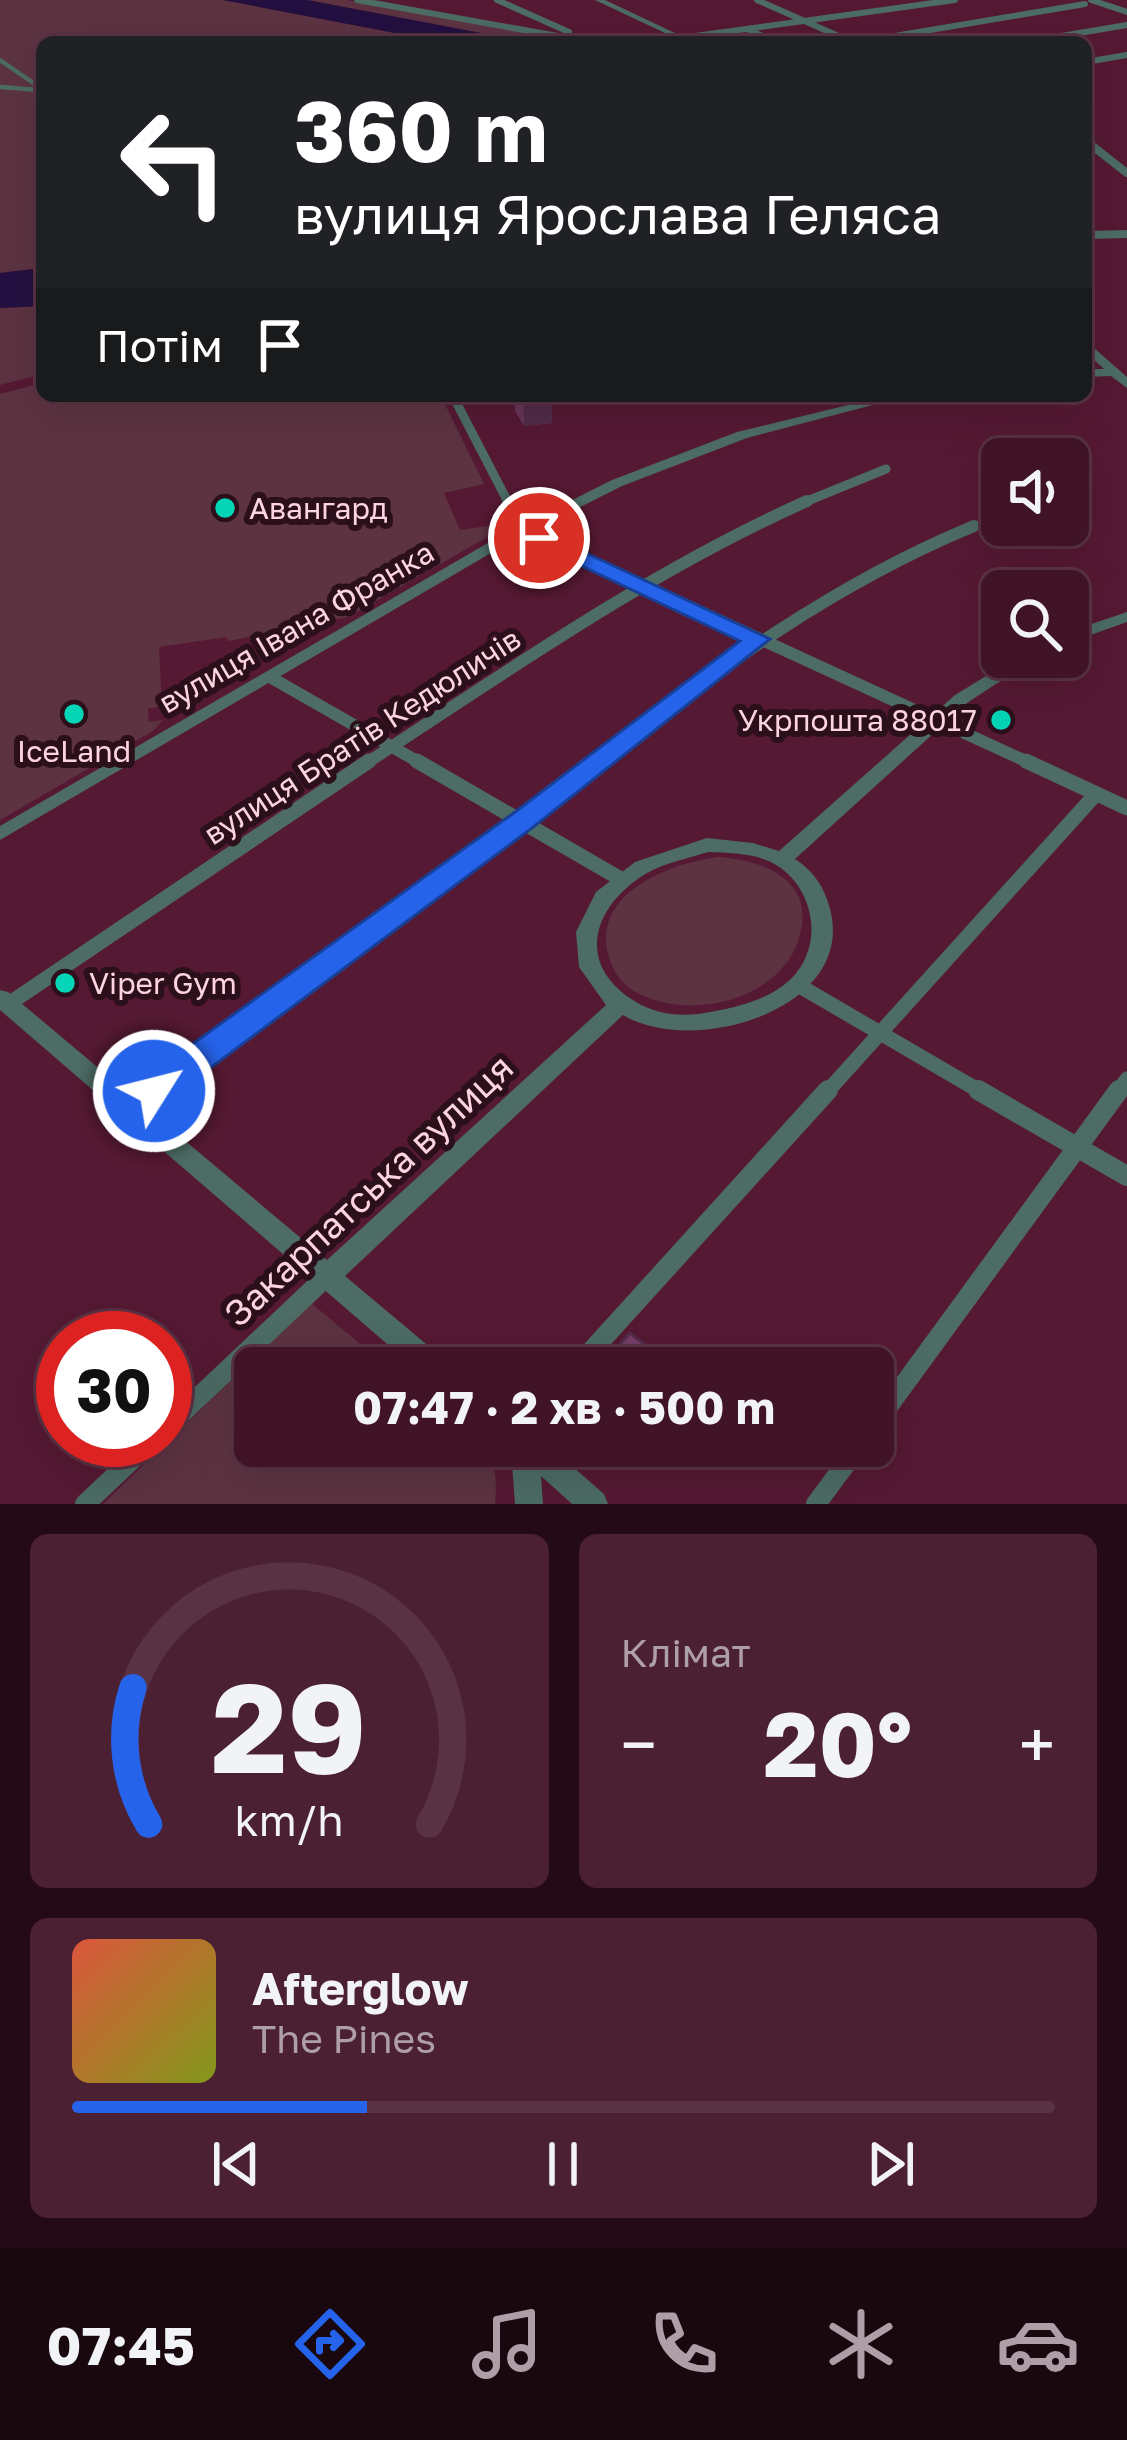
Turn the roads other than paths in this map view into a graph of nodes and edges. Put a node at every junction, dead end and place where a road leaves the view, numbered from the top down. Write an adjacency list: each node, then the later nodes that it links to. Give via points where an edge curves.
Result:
1 (356, 0): 12 (street)
2 (497, 0): 13 (street)
3 (599, 0): 14 (street)
4 (778, 0): 6 (street)
5 (955, 0): 9 (street)
6 (759, 1): 9 (street)
7 (1088, 2): 8 (street); 18 (street)
8 (1127, 12)
9 (806, 22): 11 (street); 17 (street)
10 (1127, 25): 19 (street)
11 (746, 29): 15 (street); 16 (street)
12 (561, 36)
13 (576, 36)
14 (676, 36)
15 (707, 36)
16 (762, 36)
17 (840, 36)
18 (890, 36)
19 (1062, 36)
20 (1127, 55): 22 (street)
21 (0, 60): 23 (street)
22 (1092, 61)
23 (36, 85)
24 (0, 87): 25 (street)
25 (36, 89)
26 (1092, 147): 27 (street)
27 (1127, 172)
28 (1127, 234): 29 (street)
29 (1092, 235)
30 (1092, 350): 31 (street)
31 (1120, 371): 32 (street)
32 (1127, 384)
33 (456, 402): 37 (street)
34 (874, 402): 37 (street, вулиця Івана Франка, via 712,445)
35 (886, 469): 38 (street, вулиця Братів Кедюличів, via 754,522)
36 (974, 526): 41 (street, via 838,586)
37 (523, 530): 38 (street); 42 (street, вулиця Івана Франка)
38 (639, 587): 41 (street); 45 (street, вулиця Братів Кедюличів)
39 (1127, 616): 40 (street)
40 (1089, 630)
41 (758, 639): 44 (street); 48 (street)
42 (270, 677): 45 (street); 49 (street, вулиця Івана Франка)
43 (993, 678): 44 (street)
44 (938, 719): 46 (street); 50 (street)
45 (391, 747): 48 (street); 53 (street, вулиця Братів Кедюличів)
46 (1096, 794): 47 (street); 55 (street)
47 (1127, 808)
48 (521, 822): 51 (street); 57 (street)
49 (0, 834)
50 (782, 859): 51 (street, via 707,845); 52 (street, via 814,890 824,933)
51 (619, 878): 54 (street, via 586,927 586,953 602,993)
52 (798, 985): 54 (street, via 715,1022 659,1020); 55 (street)
53 (4, 1001): 57 (street)
54 (620, 1005): 60 (street, Закарпатська вулиця)
55 (878, 1031): 58 (street); 62 (street)
56 (1127, 1079): 58 (street)
57 (130, 1108): 60 (street)
58 (1079, 1148): 59 (street); 63 (street)
59 (1127, 1176)
60 (327, 1276): 61 (street); 64 (street, Закарпатська вулиця)
61 (410, 1347)
62 (595, 1347)
63 (894, 1398)
64 (192, 1404)
65 (125, 1467): 69 (street)
66 (526, 1467): 70 (street)
67 (549, 1467): 71 (street)
68 (843, 1467): 72 (street)
69 (86, 1504)
70 (529, 1504)
71 (594, 1504)
72 (816, 1504)

